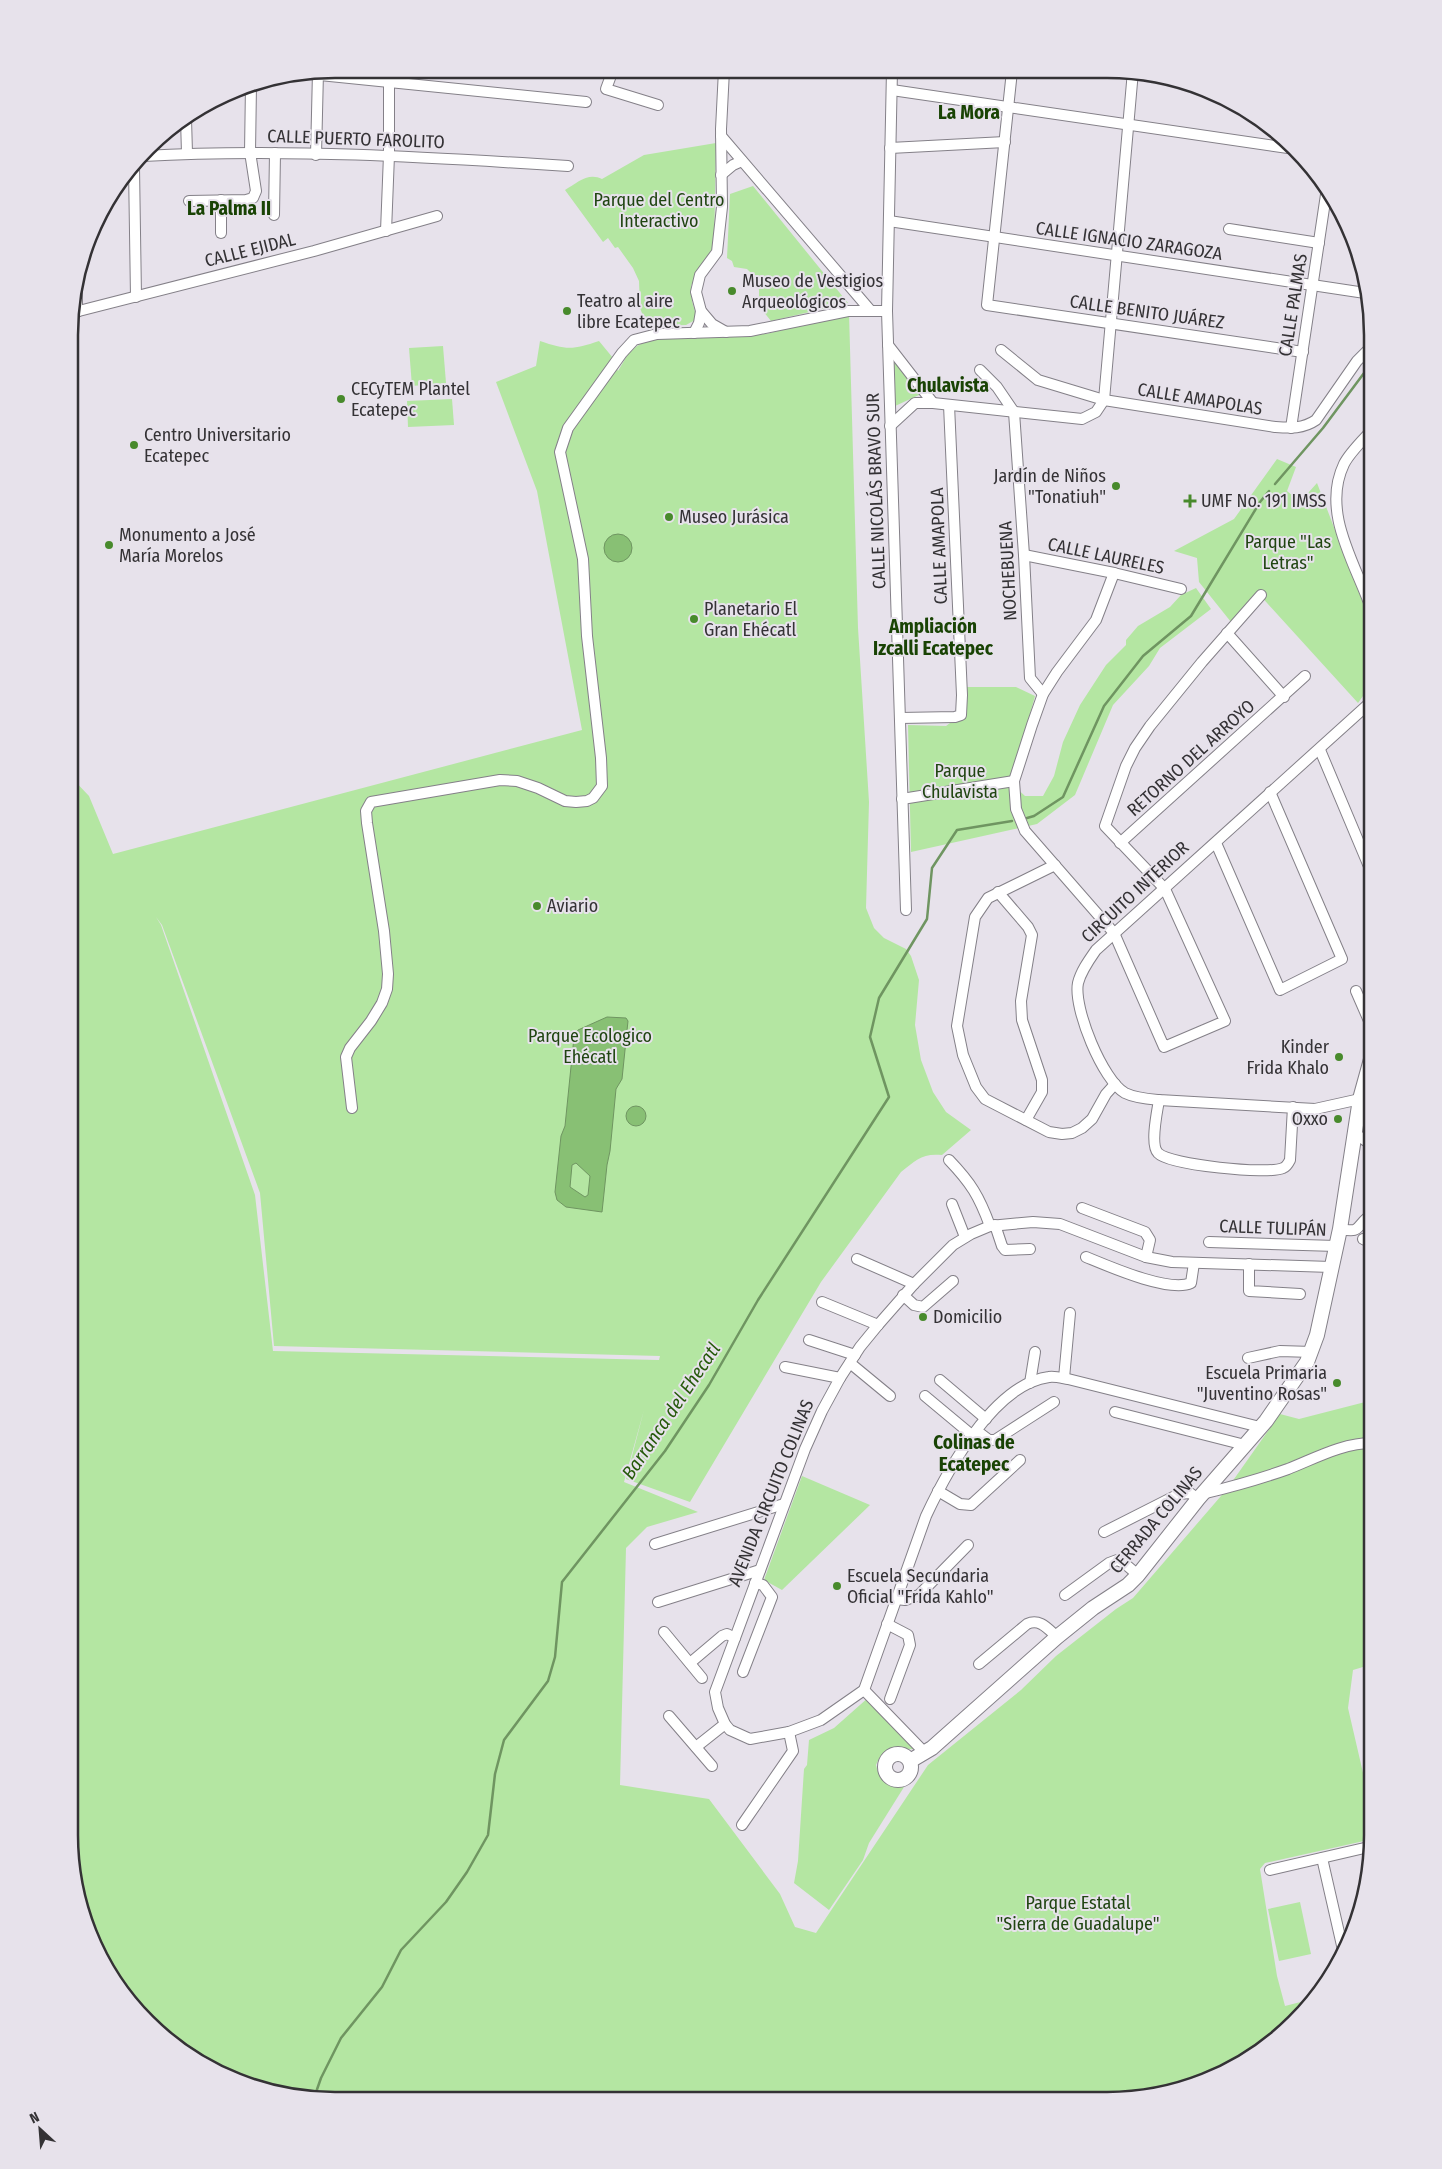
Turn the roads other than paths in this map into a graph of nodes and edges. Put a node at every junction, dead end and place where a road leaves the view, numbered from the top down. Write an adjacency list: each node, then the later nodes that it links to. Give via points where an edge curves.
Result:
1 (357, 77): 8 (street)
2 (610, 77): 12 (street, via 606,89)
3 (724, 77): 16 (street)
4 (892, 77): 9 (street, CALLE NICOLÁS BRAVO SUR)
5 (1012, 77): 13 (street)
6 (315, 78): 23 (street)
7 (1131, 79): 15 (street)
8 (389, 80): 11 (street); 24 (street)
9 (892, 90): 13 (street); 19 (street, CALLE NICOLÁS BRAVO SUR)
10 (250, 92): 20 (street)
11 (586, 102)
12 (658, 105)
13 (1010, 107): 15 (street); 17 (street)
14 (186, 125): 21 (street)
15 (1128, 125): 18 (street); 41 (street)
16 (721, 136): 26 (street); 29 (street)
17 (1006, 142): 19 (street); 39 (street)
18 (1283, 147)
19 (890, 148): 35 (street, CALLE NICOLÁS BRAVO SUR)
20 (250, 152): 21 (street, CALLE PUERTO FAROLITO); 22 (street, CALLE PUERTO FAROLITO); 32 (street, via 256,191 253,198)
21 (186, 153): 25 (street, CALLE PUERTO FAROLITO)
22 (275, 153): 23 (street, CALLE PUERTO FAROLITO); 33 (street)
23 (316, 154): 24 (street, CALLE PUERTO FAROLITO)
24 (389, 154): 27 (street, CALLE PUERTO FAROLITO); 37 (street)
25 (151, 155)
26 (742, 161): 29 (street); 45 (street)
27 (568, 166)
28 (134, 174): 44 (street)
29 (721, 175): 47 (street, via 722,207 717,252 700,275 696,292)
30 (1325, 199): 40 (street, CALLE PALMAS)
31 (189, 200): 32 (street)
32 (221, 200): 38 (street)
33 (274, 215)
34 (437, 216): 37 (street, CALLE EJIDAL)
35 (889, 221): 39 (street, CALLE IGNACIO ZARAGOZA); 48 (street, CALLE NICOLÁS BRAVO SUR)
36 (1229, 228): 40 (street)
37 (386, 231): 44 (street, CALLE EJIDAL)
38 (221, 233)
39 (996, 238): 41 (street, CALLE IGNACIO ZARAGOZA); 49 (street, CALLE BENITO JUÁREZ, via 987,305)
40 (1319, 244): 42 (street, CALLE PALMAS)
41 (1117, 256): 42 (street, CALLE IGNACIO ZARAGOZA); 49 (street)
42 (1313, 284): 43 (street, CALLE IGNACIO ZARAGOZA); 54 (street, CALLE PALMAS)
43 (1361, 291)
44 (136, 297): 46 (street, CALLE EJIDAL)
45 (870, 310): 48 (street); 50 (street, via 848,310 775,327)
46 (79, 311)
47 (700, 311): 50 (street, via 712,324); 51 (street)
48 (887, 311): 52 (street, CALLE NICOLÁS BRAVO SUR)
49 (1111, 323): 54 (street, CALLE BENITO JUÁREZ); 57 (street)
50 (726, 332): 51 (street)
51 (694, 333): 94 (street, via 657,334 634,340 568,428 560,452 584,559 587,636 603,771 602,786 597,795 587,801 576,802 517,781 500,780 371,802 366,811 388,974 387,989 372,1022 346,1057)
52 (888, 345): 58 (street); 61 (street, CALLE NICOLÁS BRAVO SUR)
53 (1001, 350): 57 (street, CALLE AMAPOLAS, via 1038,380)
54 (1303, 352): 62 (street, CALLE PALMAS)
55 (1364, 354): 62 (street, via 1316,420 1309,425)
56 (980, 370): 60 (street, via 997,387)
57 (1104, 400): 60 (street, via 1096,412 1082,419); 62 (street, CALLE AMAPOLAS)
58 (933, 403): 59 (street); 61 (street, via 915,403)
59 (949, 404): 60 (street); 74 (street, CALLE AMAPOLA, via 961,715)
60 (1014, 412): 64 (street, NOCHEBUENA)
61 (890, 426): 74 (street, CALLE NICOLÁS BRAVO SUR)
62 (1291, 428)
63 (1364, 439): 67 (street, via 1344,462 1335,499 1344,538)
64 (1024, 555): 65 (street, CALLE LAURELES); 71 (street, NOCHEBUENA, via 1030,678)
65 (1114, 573): 66 (street, CALLE LAURELES); 71 (street, via 1096,620)
66 (1180, 589)
67 (1364, 590)
68 (1261, 595): 69 (street, RETORNO DEL ARROYO)
69 (1227, 633): 72 (street); 79 (street, RETORNO DEL ARROYO, via 1135,748 1105,826)
70 (1305, 676): 72 (street, RETORNO DEL ARROYO)
71 (1043, 694): 76 (street)
72 (1284, 697): 79 (street, RETORNO DEL ARROYO)
73 (1364, 711): 75 (street, CIRCUITO INTERIOR)
74 (900, 718): 78 (street, CALLE NICOLÁS BRAVO SUR)
75 (1320, 750): 77 (street, CIRCUITO INTERIOR); 81 (street)
76 (1014, 781): 78 (street); 82 (street, via 1016,809 1025,831)
77 (1270, 792): 80 (street, CIRCUITO INTERIOR); 80 (street, via 1342,959 1280,990)
78 (902, 799): 85 (street, CALLE NICOLÁS BRAVO SUR)
79 (1120, 843): 83 (street, RETORNO DEL ARROYO)
80 (1216, 843): 83 (street, CIRCUITO INTERIOR)
81 (1364, 855)
82 (1055, 866): 84 (street); 86 (street)
83 (1165, 888): 86 (street, CIRCUITO INTERIOR); 86 (street, via 1225,1021 1164,1047)
84 (998, 892): 95 (street, via 1032,935 1020,1001 1022,1020 1042,1080 1042,1092); 95 (street, via 984,902 975,917 957,1026 963,1055 976,1087 985,1099)
85 (906, 910)
86 (1114, 933): 89 (street, CIRCUITO INTERIOR, via 1096,950 1084,968 1078,984 1078,996 1098,1057)
87 (1356, 991): 88 (street)
88 (1364, 1009)
89 (1115, 1084): 92 (street, CIRCUITO INTERIOR, via 1125,1093); 95 (street, via 1092,1119 1072,1133 1048,1132)
90 (1364, 1085): 91 (main road)
91 (1360, 1099): 93 (street, CIRCUITO INTERIOR, via 1315,1109); 96 (main road)
92 (1158, 1100): 93 (street, CIRCUITO INTERIOR); 93 (street, via 1154,1145 1158,1153 1173,1161 1203,1166 1276,1170 1288,1165 1290,1160)
93 (1293, 1107)
94 (352, 1108)
95 (1026, 1120)
96 (1356, 1134): 97 (street); 103 (main road)
97 (1364, 1140)
98 (949, 1160): 102 (street, via 968,1180)
99 (952, 1204): 104 (street)
100 (1082, 1208): 109 (street, via 1146,1232 1150,1240)
101 (1364, 1222): 103 (street, via 1354,1232)
102 (993, 1225): 104 (street, AVENIDA CIRCUITO COLINAS); 107 (street, via 1004,1250); 109 (street, AVENIDA CIRCUITO COLINAS, via 1060,1224)
103 (1340, 1229): 106 (main road)
104 (966, 1237): 115 (street, AVENIDA CIRCUITO COLINAS, via 953,1245)
105 (1209, 1242): 106 (street, CALLE TULIPÁN)
106 (1336, 1246): 113 (main road)
107 (1030, 1249)
108 (1086, 1257): 111 (street, via 1140,1278 1178,1284 1192,1283)
109 (1146, 1257): 111 (street, AVENIDA CIRCUITO COLINAS)
110 (857, 1259): 115 (street)
111 (1194, 1263): 112 (street, AVENIDA CIRCUITO COLINAS)
112 (1249, 1264): 113 (street, AVENIDA CIRCUITO COLINAS); 116 (street, via 1249,1291)
113 (1331, 1267): 123 (main road, CERRADA COLINAS)
114 (953, 1281): 117 (street, via 923,1307 914,1305)
115 (914, 1284): 117 (street, AVENIDA CIRCUITO COLINAS)
116 (1300, 1294)
117 (903, 1295): 120 (street, AVENIDA CIRCUITO COLINAS)
118 (822, 1302): 120 (street)
119 (1070, 1313): 128 (street)
120 (878, 1325): 125 (street, AVENIDA CIRCUITO COLINAS)
121 (809, 1340): 125 (street)
122 (1035, 1352): 130 (street)
123 (1312, 1352): 124 (street, via 1280,1351); 136 (main road, CERRADA COLINAS)
124 (1248, 1358)
125 (852, 1359): 127 (street, AVENIDA CIRCUITO COLINAS); 131 (street)
126 (785, 1367): 127 (street)
127 (840, 1378): 143 (street, AVENIDA CIRCUITO COLINAS, via 812,1434)
128 (1064, 1378): 130 (street, via 1050,1376); 136 (street)
129 (940, 1380): 135 (street)
130 (1030, 1383): 135 (street, via 1009,1396)
131 (890, 1396)
132 (925, 1396): 137 (street)
133 (1054, 1402): 137 (street, via 995,1440)
134 (1115, 1412): 139 (street)
135 (986, 1419): 137 (street)
136 (1260, 1427): 139 (main road, CERRADA COLINAS)
137 (975, 1434): 141 (street)
138 (1364, 1443): 142 (street, via 1340,1448 1257,1480)
139 (1245, 1445): 142 (main road, CERRADA COLINAS)
140 (1020, 1460): 141 (street, via 971,1505 960,1504)
141 (938, 1491): 151 (street)
142 (1200, 1497): 144 (street, via 1190,1493 1179,1494); 148 (main road, CERRADA COLINAS)
143 (784, 1504): 145 (street); 147 (street, AVENIDA CIRCUITO COLINAS)
144 (1104, 1532)
145 (655, 1544)
146 (968, 1544): 151 (street, via 919,1595 905,1600)
147 (760, 1570): 149 (street, AVENIDA CIRCUITO COLINAS); 152 (street)
148 (1138, 1575): 150 (street, via 1117,1560 1109,1562); 155 (main road, CERRADA COLINAS)
149 (755, 1583): 156 (street, AVENIDA CIRCUITO COLINAS); 159 (street, via 763,1585 772,1597)
150 (1065, 1595)
151 (896, 1599): 153 (street)
152 (658, 1602)
153 (887, 1624): 161 (street); 162 (street, via 908,1635 910,1645)
154 (664, 1632): 157 (street)
155 (1057, 1637): 158 (street, via 1033,1621); 167 (main road, CERRADA COLINAS)
156 (735, 1638): 157 (street, via 727,1634 722,1636); 164 (street, AVENIDA CIRCUITO COLINAS, via 715,1692)
157 (690, 1663): 160 (street)
158 (979, 1664)
159 (743, 1672)
160 (702, 1678)
161 (864, 1690): 165 (street, via 821,1720); 167 (street)
162 (890, 1699)
163 (669, 1716): 166 (street)
164 (725, 1724): 165 (street, via 730,1730 750,1739); 166 (street)
165 (789, 1732): 170 (street, via 793,1751)
166 (696, 1747): 169 (street)
167 (925, 1753): 168 (main road, CERRADA COLINAS)
168 (910, 1761)
169 (712, 1766)
170 (742, 1825)
171 (1364, 1848): 172 (street)
172 (1322, 1858): 173 (street); 174 (street)
173 (1270, 1870)
174 (1341, 1941)

